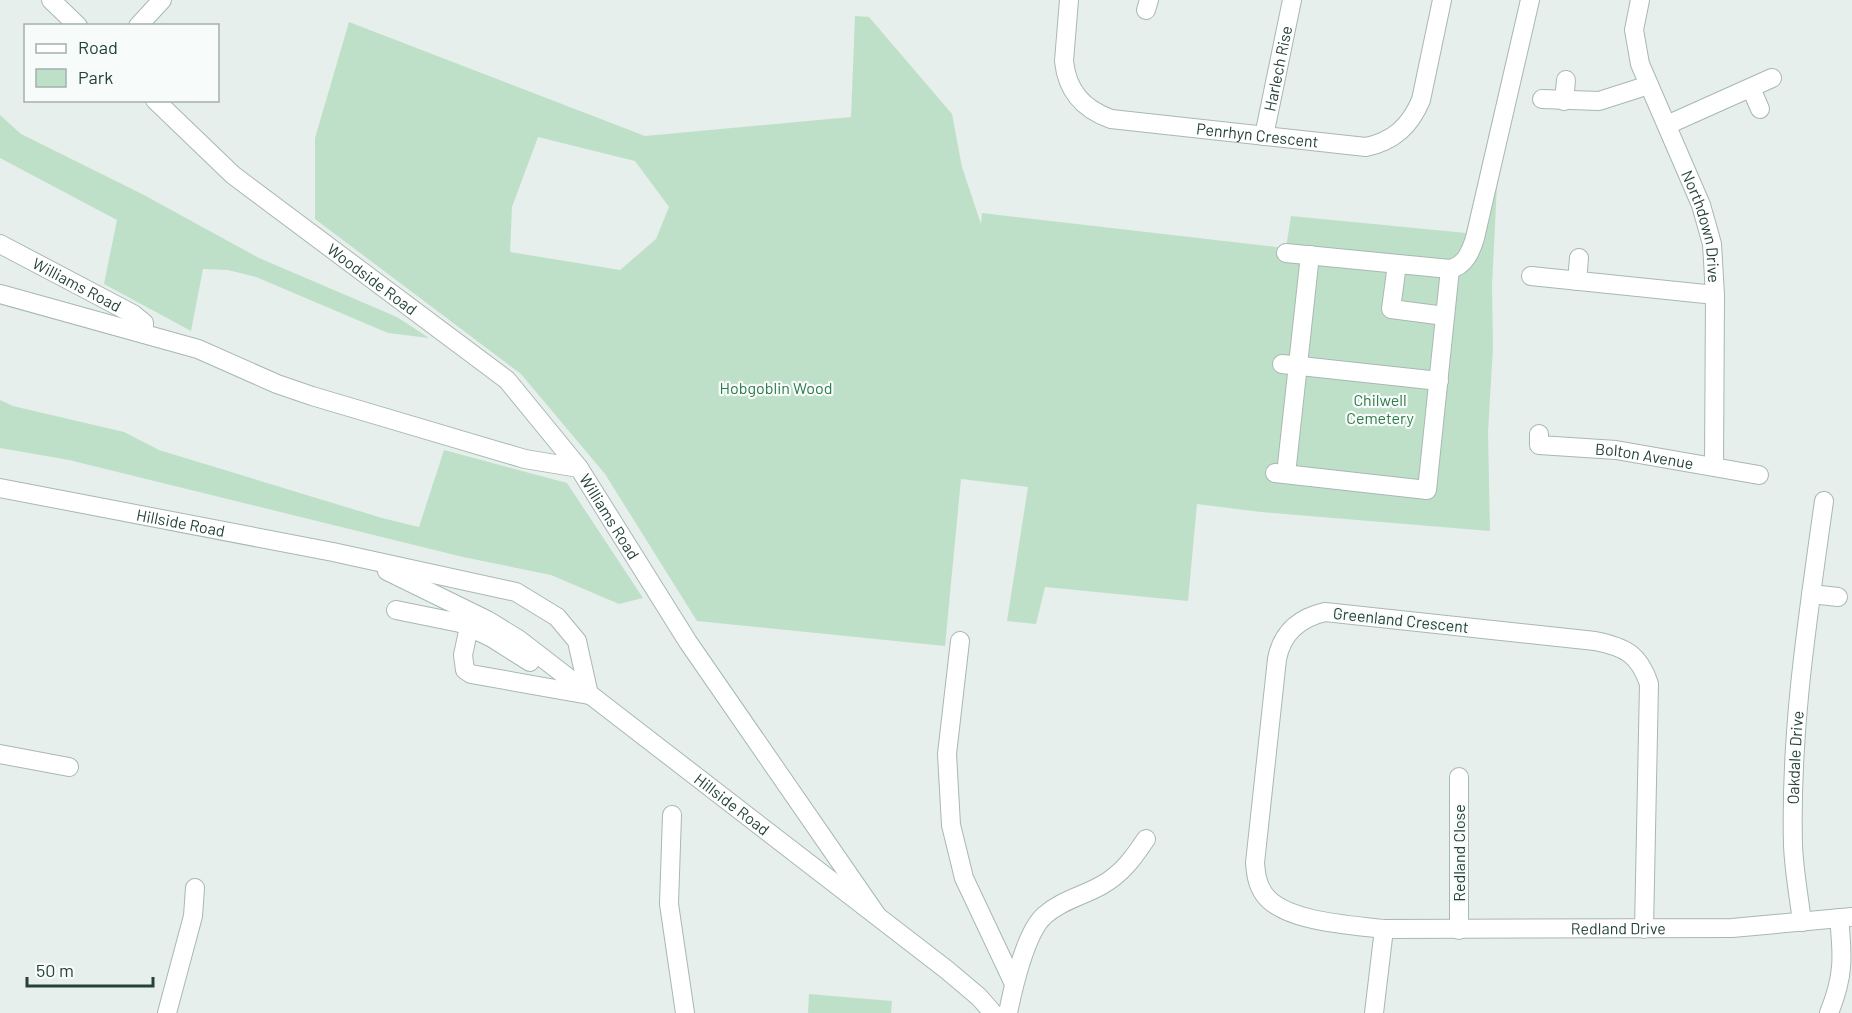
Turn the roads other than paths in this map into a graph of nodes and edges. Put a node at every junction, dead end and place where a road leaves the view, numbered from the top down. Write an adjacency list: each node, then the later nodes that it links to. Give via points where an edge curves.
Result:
1 (51, 0): 8 (street)
2 (162, 0): 9 (street)
3 (1069, 0): 19 (street, Penrhyn Crescent, via 1065,72 1072,90 1086,106 1111,119)
4 (1292, 0): 19 (street, Harlech Rise)
5 (1442, 0): 19 (street, Penrhyn Crescent, via 1420,100 1411,119 1394,137 1366,147)
6 (1530, 0): 25 (street, via 1476,238 1458,267)
7 (1640, 0): 12 (street, Northdown Drive, via 1634,40)
8 (76, 24)
9 (140, 24)
10 (1772, 78): 13 (street)
11 (1566, 80): 15 (street)
12 (1649, 85): 15 (street, via 1599,101); 18 (street, Northdown Drive)
13 (1751, 88): 17 (street); 18 (street)
14 (1542, 99): 15 (street)
15 (1564, 101)
16 (157, 102): 36 (street, Woodside Road, via 233,175 507,380)
17 (1760, 109)
18 (1667, 125): 29 (street, Northdown Drive, via 1710,234)
19 (1264, 136)
20 (0, 244): 31 (street, Williams Road, via 133,314 144,323)
21 (1286, 253): 22 (street)
22 (1310, 255): 24 (street); 32 (street)
23 (1579, 258): 27 (street)
24 (1397, 264): 25 (street); 30 (street, via 1391,309)
25 (1450, 269): 30 (street)
26 (1531, 276): 27 (street)
27 (1576, 281): 29 (street)
28 (0, 294): 31 (street, Williams Road)
29 (1715, 295): 35 (street, Northdown Drive)
30 (1445, 316): 33 (street)
31 (144, 334): 36 (street, Williams Road, via 198,349 312,396 525,459)
32 (1290, 365): 33 (street); 33 (street, via 1281,473 1427,490)
33 (1439, 381)
34 (1539, 434): 35 (street, Bolton Avenue, via 1539,445 1617,450)
35 (1714, 466): 37 (street, Bolton Avenue)
36 (579, 468): 54 (street, Williams Road, via 688,642)
37 (1759, 475)
38 (0, 488): 40 (street, Hillside Road)
39 (1824, 501): 41 (street, Oakdale Drive)
40 (362, 558): 47 (street, Hillside Road, via 487,620 518,639); 47 (street, Hillside Road, via 516,592 556,617 577,641)
41 (1811, 594): 42 (street); 56 (street, Oakdale Drive, via 1797,711 1793,790 1793,848)
42 (1838, 597)
43 (396, 610): 44 (street)
44 (469, 627): 46 (street); 47 (street, via 463,655 465,670 471,674)
45 (960, 641): 60 (street, via 947,753 951,825 964,878)
46 (530, 662)
47 (589, 695): 54 (street, Hillside Road)
48 (0, 754): 49 (street)
49 (69, 767)
50 (1459, 777): 59 (street, Redland Close)
51 (672, 815): 62 (street, via 669,904)
52 (1146, 839): 60 (street, via 1127,868 1043,916)
53 (195, 888): 61 (street, via 193,916)
54 (876, 914): 63 (street, via 979,997)
55 (1846, 918): 56 (street, Redland Drive); 66 (street, via 1841,981)
56 (1802, 922): 58 (street, Redland Drive)
57 (1384, 929): 58 (street, Greenland Crescent, via 1297,915 1282,909 1265,896 1256,876 1279,648 1294,626 1324,612 1595,641 1630,653 1649,684); 59 (street, Redland Drive); 65 (street)
58 (1644, 929): 59 (street, Redland Drive)
59 (1459, 930)
60 (1014, 984): 64 (street)
61 (167, 1013)
62 (685, 1013)
63 (993, 1013)
64 (1008, 1013)
65 (1374, 1013)
66 (1829, 1013)

